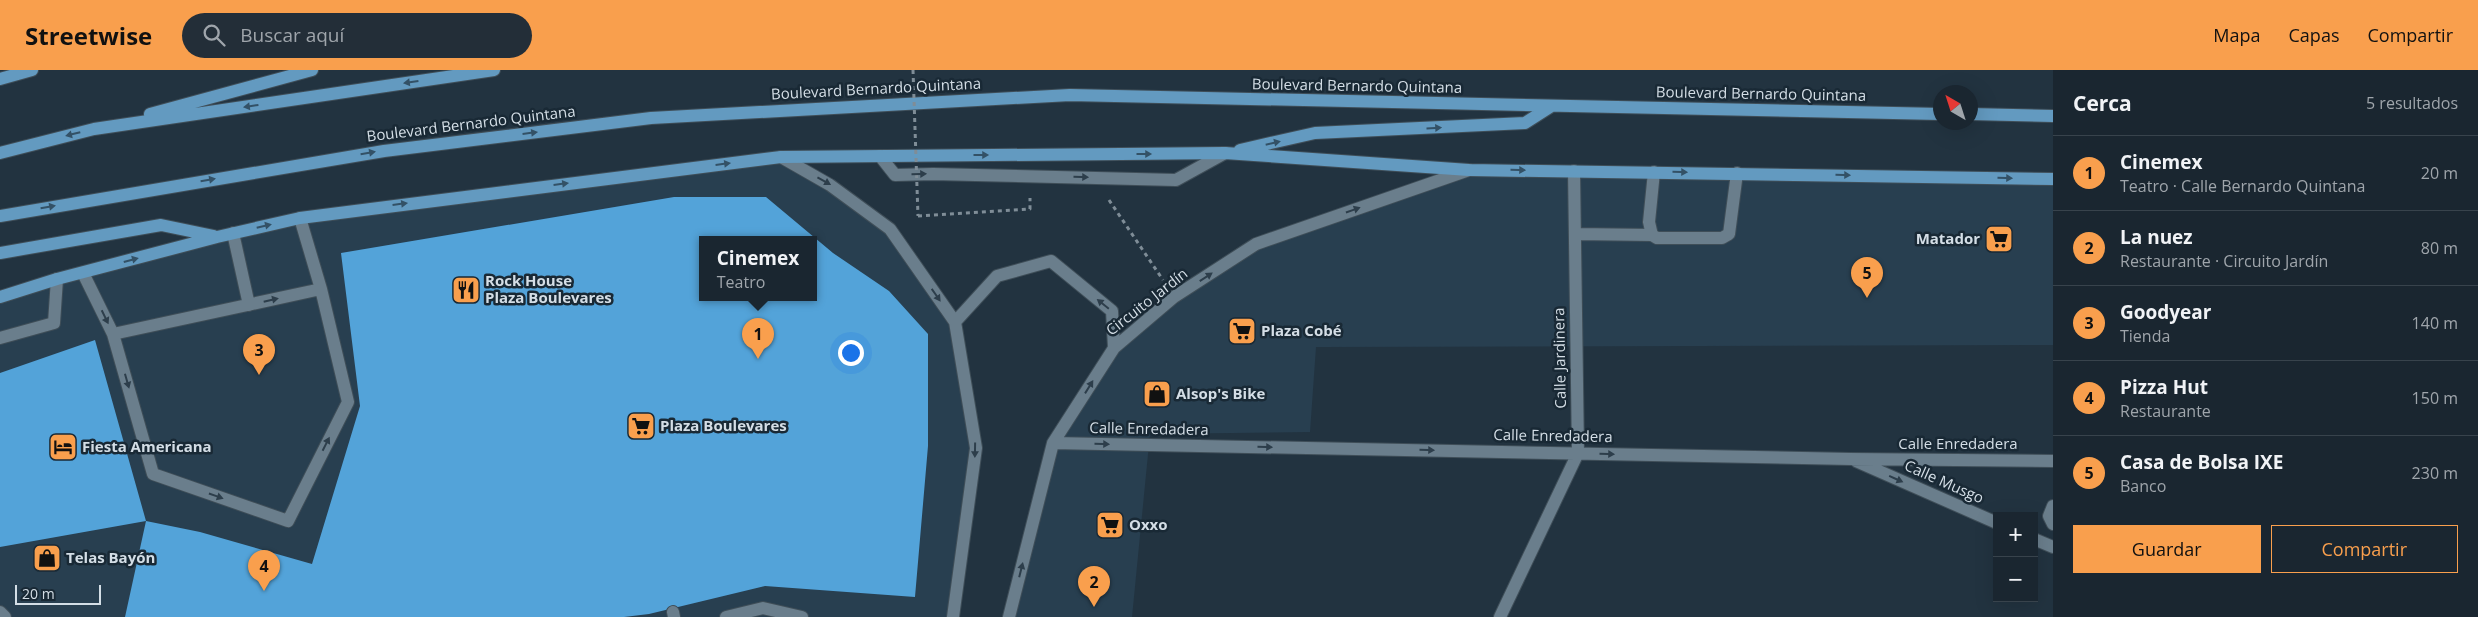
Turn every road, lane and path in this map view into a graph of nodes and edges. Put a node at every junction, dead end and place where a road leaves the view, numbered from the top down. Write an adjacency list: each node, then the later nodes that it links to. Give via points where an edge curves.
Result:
1 (32, 70): 5 (main road)
2 (312, 70): 10 (main road)
3 (494, 70): 10 (main road, one-way to 10)
4 (913, 70): 21 (path, bridge, via 918,216 1030,209 1030,198)
5 (0, 79)
6 (1550, 107): 7 (main road, Boulevard Bernardo Quintana); 12 (main road, one-way to 6, via 1315,133 1525,123); 22 (main road, Boulevard Bernardo Quintana, one-way to 6, via 384,150 651,118 1070,95)
7 (1933, 114)
8 (1978, 114): 9 (main road)
9 (2053, 116)
10 (94, 129): 11 (main road, one-way to 11)
11 (0, 153)
12 (1225, 153): 13 (main road, one-way to 12); 15 (main road); 19 (street, via 1176,180)
13 (880, 156): 14 (main road); 19 (street, one-way to 19, via 895,175)
14 (781, 157): 23 (main road, one-way to 14); 35 (street, one-way to 35, via 830,185 890,229)
15 (1469, 170): 16 (main road, one-way to 16); 33 (street, Circuito Jardín, one-way to 15, via 1256,244)
16 (1574, 171): 17 (main road); 25 (street, Calle Jardinera)
17 (1654, 172): 18 (main road, one-way to 18); 26 (street, via 1649,222)
18 (1737, 173): 20 (main road, one-way to 20); 26 (street, via 1729,234 1722,238 1657,238)
19 (1101, 178): 33 (path, via 1103,190)
20 (2053, 179)
21 (1020, 197)
22 (0, 216)
23 (300, 218): 24 (main road, one-way to 23); 31 (street)
24 (232, 233): 27 (main road); 34 (street)
25 (1575, 234): 26 (street); 40 (street, Calle Jardinera)
26 (1652, 235)
27 (217, 237): 28 (main road, via 161,225); 29 (main road, one-way to 27)
28 (0, 253)
29 (83, 273): 30 (main road); 36 (street, one-way to 36)
30 (56, 279): 32 (main road); 37 (street, via 54,323)
31 (321, 288): 34 (street, one-way to 31); 36 (street, one-way to 31, via 154,474 288,521 348,402)
32 (0, 297)
33 (1174, 297): 38 (street, Circuito Jardín)
34 (249, 305): 36 (street)
35 (956, 322): 38 (street, one-way to 35, via 1112,311 1051,261 997,276); 52 (street, one-way to 52, via 976,448)
36 (114, 334)
37 (0, 338)
38 (1114, 348): 39 (street, Circuito Jardín, one-way to 38)
39 (1053, 443): 40 (street, Calle Enredadera, one-way to 40); 53 (street, Circuito Jardín, one-way to 39)
40 (1578, 453): 41 (street, Calle Enredadera, one-way to 41); 54 (street, Calle Jardinera)
41 (1851, 459): 42 (street, Calle Enredadera); 44 (street, Calle Musgo, one-way to 44)
42 (2053, 461)
43 (2053, 506): 45 (street, via 2049,516)
44 (1993, 521)
45 (2053, 524)
46 (2038, 541): 47 (street)
47 (2053, 547)
48 (0, 612): 49 (street)
49 (5, 617)
50 (726, 617): 51 (street, via 762,608)
51 (802, 617)
52 (953, 617)
53 (1009, 617)
54 (1500, 617)

